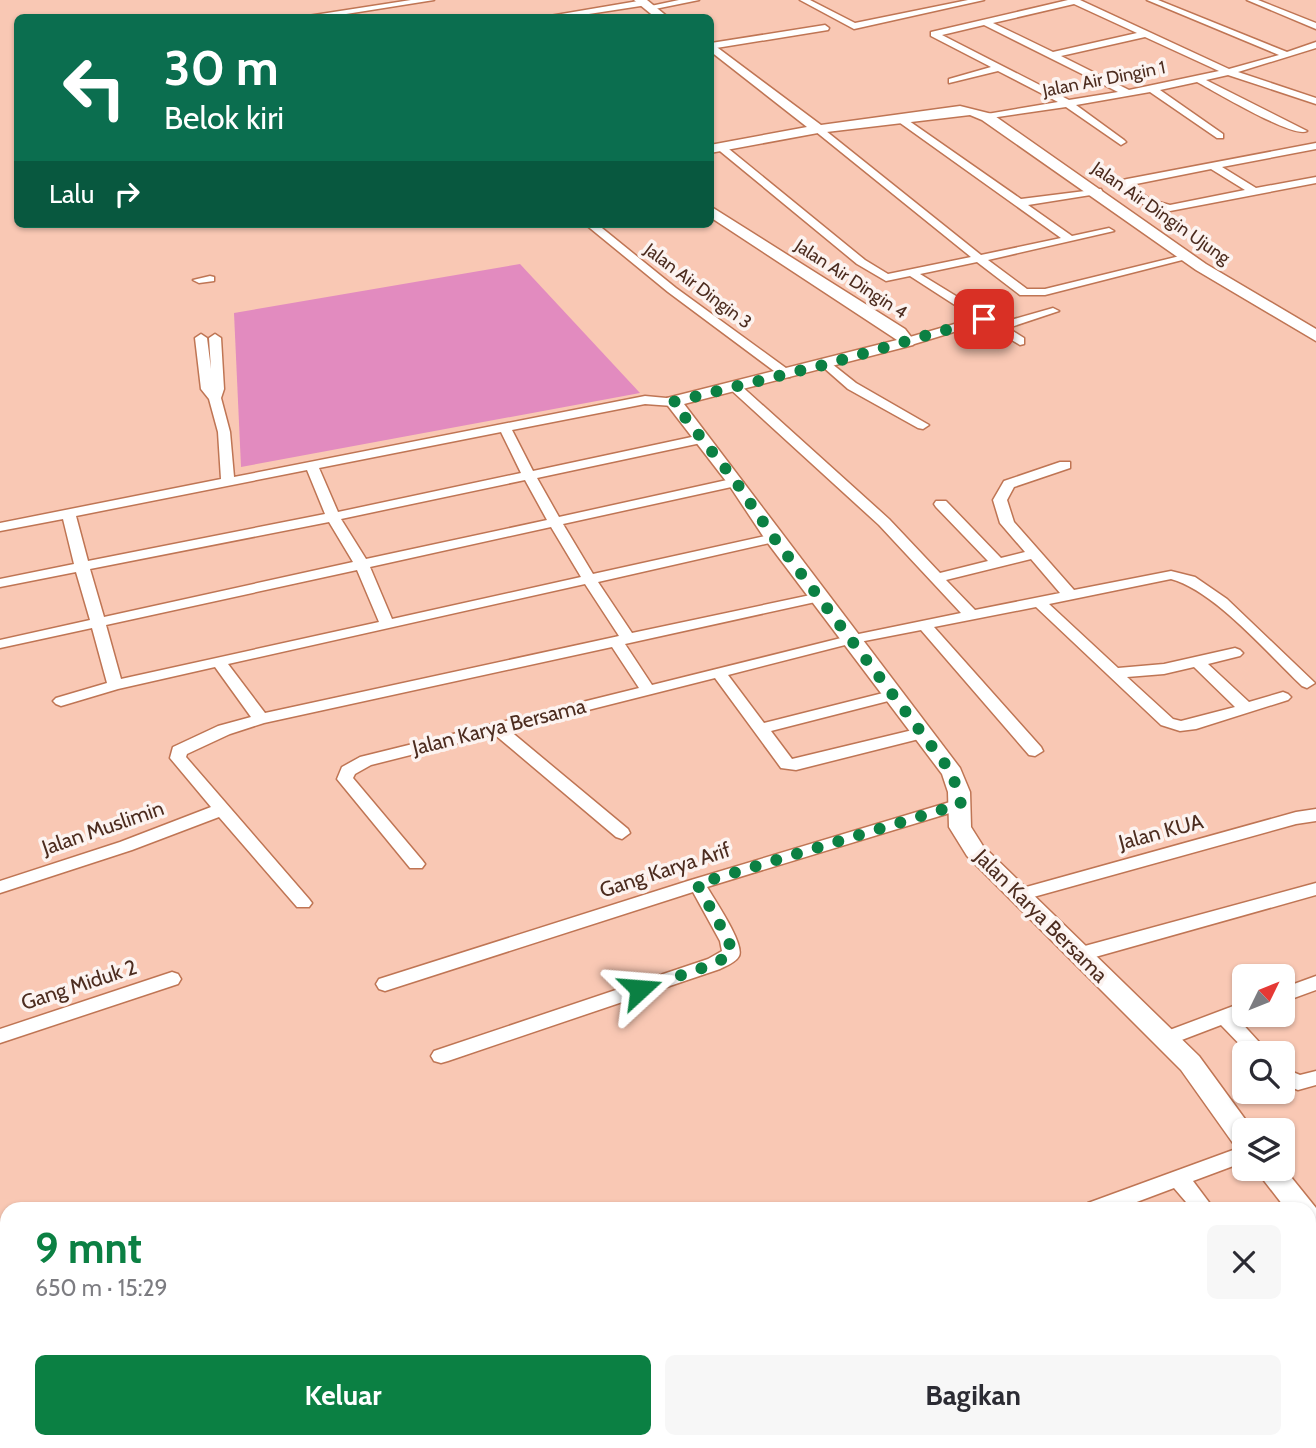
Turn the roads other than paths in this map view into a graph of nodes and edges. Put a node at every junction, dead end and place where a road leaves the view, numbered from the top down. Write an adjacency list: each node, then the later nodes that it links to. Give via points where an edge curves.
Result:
1 (430, 0): 13 (street)
2 (695, 0): 10 (street)
3 (822, 0): 9 (street)
4 (929, 0): 11 (street)
5 (980, 0): 11 (street)
6 (1074, 0): 17 (street); 20 (street)
7 (1151, 0): 25 (street)
8 (1251, 0): 18 (street)
9 (806, 1): 11 (street, via 852,26)
10 (644, 3): 14 (street); 15 (street)
11 (945, 8): 12 (street)
12 (956, 13)
13 (336, 14)
14 (569, 14)
15 (659, 14)
16 (967, 18): 17 (street)
17 (981, 23): 24 (street); 26 (street, via 934,33)
18 (1316, 26)
19 (825, 28): 22 (street)
20 (1145, 34): 24 (street); 27 (street)
21 (1316, 45): 25 (street, Jalan Air Dingin 1)
22 (714, 46)
23 (714, 48): 36 (street)
24 (1053, 55): 31 (street)
25 (1287, 55): 27 (street, Jalan Air Dingin 1)
26 (998, 68): 29 (street); 33 (street)
27 (1226, 71): 28 (street, Jalan Air Dingin 1); 32 (street)
28 (1196, 78): 30 (street, Jalan Air Dingin 1); 37 (street)
29 (951, 81)
30 (1150, 87): 31 (street, Jalan Air Dingin 1); 38 (street)
31 (1126, 92): 33 (street, Jalan Air Dingin 1)
32 (1316, 101)
33 (1068, 103): 34 (street, Jalan Air Dingin 1); 39 (street)
34 (988, 117): 35 (street, via 964,110); 44 (street, Jalan Air Dingin Ujung)
35 (899, 118): 36 (street); 47 (street)
36 (818, 129): 41 (street); 54 (street)
37 (1303, 131)
38 (1220, 136)
39 (1121, 142)
40 (1316, 146): 42 (street)
41 (715, 148): 54 (street, via 884,277)
42 (1212, 165): 45 (street); 46 (street, via 1127,182)
43 (1316, 180): 45 (street)
44 (1097, 191): 47 (street); 48 (street, Jalan Air Dingin Ujung)
45 (1255, 192): 46 (street, via 1170,208)
46 (1142, 199): 48 (street)
47 (1018, 203): 52 (street)
48 (1115, 205): 53 (street, Jalan Air Dingin Ujung)
49 (714, 213): 63 (street, Jalan Air Dingin 4, via 888,325)
50 (595, 228): 65 (street, Jalan Air Dingin 3)
51 (1109, 230): 52 (street)
52 (1068, 238): 54 (street)
53 (1188, 257): 54 (street, via 1030,293); 59 (street, Jalan Air Dingin Ujung)
54 (981, 258)
55 (915, 276): 57 (street)
56 (1053, 311): 58 (street)
57 (984, 319): 58 (street); 63 (street)
58 (997, 328): 62 (street)
59 (1316, 336)
60 (201, 338): 67 (street, via 207,389)
61 (215, 338): 67 (street)
62 (1020, 341)
63 (907, 342): 64 (street, Jalan Air Dingin 4)
64 (827, 364): 65 (street, Jalan Air Dingin 4); 69 (street, via 852,386)
65 (786, 374): 66 (street, Jalan Air Dingin 4)
66 (734, 386): 68 (street, Jalan Air Dingin 4); 87 (street, via 884,522)
67 (215, 398): 76 (street, via 224,432)
68 (673, 402): 70 (street, via 645,400); 71 (street, Jalan Karya Bersama)
69 (923, 425)
70 (505, 428): 73 (street); 74 (street)
71 (701, 439): 74 (street); 75 (street, Jalan Karya Bersama)
72 (1065, 465): 83 (street, via 1018,480 1000,500 1007,523)
73 (312, 466): 76 (street); 79 (street)
74 (527, 475): 79 (street); 80 (street)
75 (736, 482): 80 (street); 82 (street, Jalan Karya Bersama)
76 (228, 483): 78 (street)
77 (941, 504): 84 (street)
78 (69, 513): 81 (street); 86 (street)
79 (333, 517): 85 (street); 86 (street)
80 (553, 520): 85 (street); 88 (street)
81 (0, 527)
82 (774, 538): 88 (street); 91 (street, Jalan Karya Bersama)
83 (1032, 555): 84 (street); 90 (street)
84 (998, 563): 87 (street)
85 (362, 565): 94 (street); 95 (street)
86 (80, 567): 89 (street); 94 (street)
87 (937, 578): 93 (street)
88 (589, 581): 95 (street); 97 (street)
89 (0, 583)
90 (1070, 595): 92 (street); 105 (street, via 1171,575 1190,580 1222,602)
91 (820, 597): 97 (street); 98 (street, Jalan Karya Bersama)
92 (1039, 602): 93 (street); 104 (street)
93 (972, 616): 96 (street)
94 (99, 622): 99 (street); 106 (street)
95 (388, 626): 101 (street)
96 (925, 626): 98 (street); 116 (street)
97 (621, 638): 107 (street); 112 (street)
98 (849, 640): 103 (street, Jalan Karya Bersama); 108 (street, Jalan Karya Bersama)
99 (0, 644)
100 (1235, 653): 102 (street)
101 (219, 663): 106 (street); 112 (street)
102 (1199, 663): 104 (street); 111 (street)
103 (718, 671): 107 (street, Jalan Karya Bersama); 114 (street)
104 (1115, 673): 111 (street, via 1174,725 1196,724)
105 (1307, 683)
106 (115, 685): 110 (street)
107 (647, 689): 113 (street, Jalan Karya Bersama)
108 (895, 695): 114 (street); 115 (street, Jalan Karya Bersama)
109 (1283, 696): 111 (street)
110 (61, 701)
111 (1247, 709)
112 (261, 719): 118 (street, via 224,730 177,754)
113 (496, 727): 120 (street); 121 (street, Jalan Karya Bersama, via 366,761 348,771 345,779)
114 (760, 729): 115 (street, via 784,762 796,765)
115 (921, 733): 117 (street, Jalan Karya Bersama, via 952,773)
116 (1035, 751)
117 (961, 804): 122 (street, Gang Karya Arif); 125 (street, Jalan Karya Bersama, via 960,827 975,851)
118 (221, 810): 123 (street, Jalan Muslimin); 126 (street)
119 (1316, 815): 125 (street, Jalan KUA)
120 (622, 833)
121 (416, 864)
122 (697, 884): 130 (street, Gang Karya Arif); 137 (street, via 729,941 731,954 714,964)
123 (0, 887)
124 (1316, 889): 127 (street)
125 (1019, 895): 127 (street, Jalan Karya Bersama)
126 (303, 903)
127 (1081, 954): 135 (street, Jalan Karya Bersama)
128 (172, 979): 134 (street, Gang Miduk 2)
129 (1316, 983): 131 (street)
130 (385, 984)
131 (1295, 991)
132 (1232, 1013): 133 (street)
133 (1224, 1016): 135 (street); 136 (street)
134 (0, 1036)
135 (1166, 1039): 140 (street, Jalan Karya Bersama, via 1190,1063)
136 (1248, 1041)
137 (441, 1056)
138 (1316, 1078): 139 (street)
139 (1295, 1081)
140 (1232, 1122)
141 (1232, 1158): 142 (street)
142 (1178, 1178): 144 (street); 145 (street)
143 (1278, 1181): 146 (street)
144 (1114, 1202)
145 (1198, 1202)
146 (1296, 1202)

